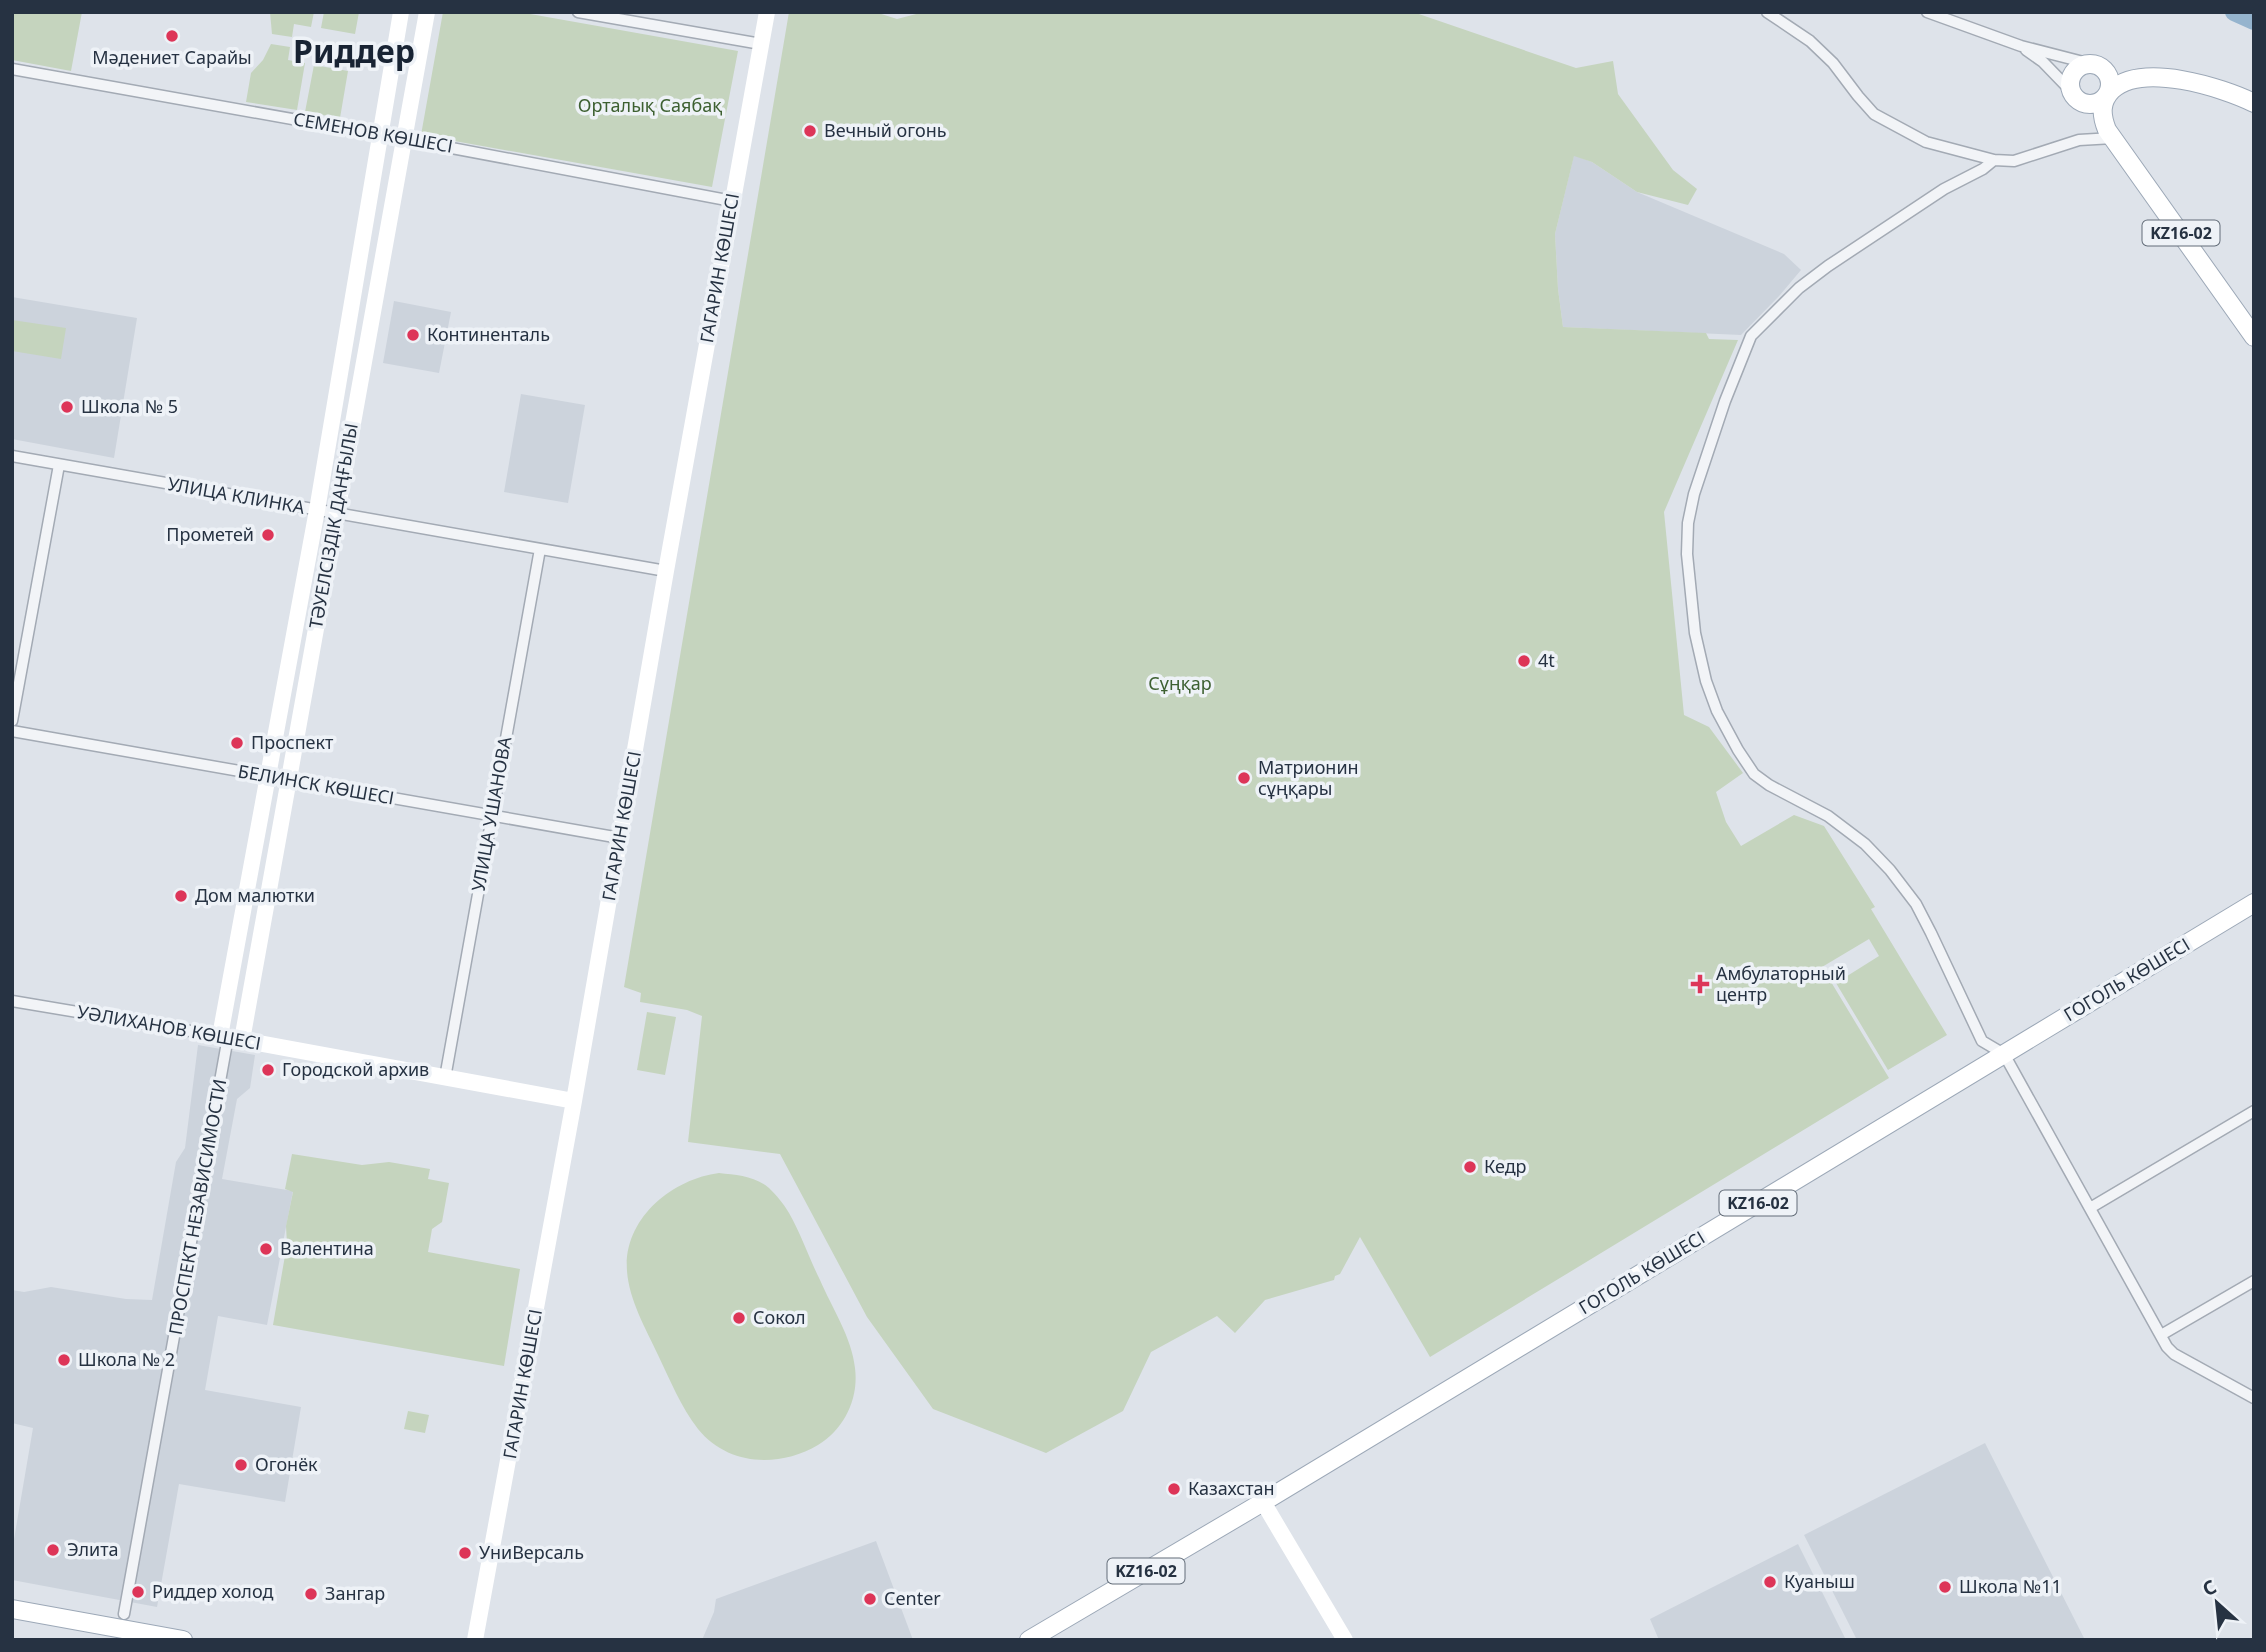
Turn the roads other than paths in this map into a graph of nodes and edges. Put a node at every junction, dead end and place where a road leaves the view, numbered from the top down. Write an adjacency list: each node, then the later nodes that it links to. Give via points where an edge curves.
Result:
1 (401, 12): 16 (street, ТӘУЕЛСІЗДІК ДАҢҒЫЛЫ)
2 (427, 12): 17 (street, ТӘУЕЛСІЗДІК ДАҢҒЫЛЫ)
3 (578, 12): 7 (street)
4 (767, 12): 7 (street, ГАГАРИН КӨШЕСІ)
5 (1767, 12): 18 (street, via 1810,41 1874,114 1926,142)
6 (1927, 12): 8 (street)
7 (761, 44): 19 (street, ГАГАРИН КӨШЕСІ)
8 (2021, 46): 9 (street); 13 (street)
9 (2095, 65): 11 (main road); 12 (main road, via 2109,77); 13 (main road, via 2082,66 2073,74)
10 (12, 69): 16 (street, СЕМЕНОВ КӨШЕСІ)
11 (2169, 78): 12 (main road, via 2130,80); 14 (main road)
12 (2106, 96): 13 (main road, via 2094,103); 15 (main road, via 2102,111)
13 (2076, 97): 15 (main road, KZ16-02)
14 (2254, 103)
15 (2110, 134): 18 (street, via 2014,161); 20 (main road, KZ16-02)
16 (381, 135): 17 (street, СЕМЕНОВ КӨШЕСІ); 23 (street, ТӘУЕЛСІЗДІК ДАҢҒЫЛЫ)
17 (404, 139): 19 (street, СЕМЕНОВ КӨШЕСІ); 24 (street, ТӘУЕЛСІЗДІК ДАҢҒЫЛЫ)
18 (1994, 160): 37 (street, via 1828,266 1790,296 1751,337 1694,494 1687,554 1695,633 1706,681 1738,751 1754,774 1828,816 1890,870 1916,904 1982,1041)
19 (732, 201): 26 (street, ГАГАРИН КӨШЕСІ)
20 (2254, 337)
21 (12, 456): 22 (street, УЛИЦА КЛИНКА)
22 (59, 465): 23 (street, УЛИЦА КЛИНКА); 27 (street)
23 (317, 510): 24 (street, УЛИЦА КЛИНКА); 29 (street, ТӘУЕЛСІЗДІК ДАҢҒЫЛЫ)
24 (337, 514): 25 (street, УЛИЦА КЛИНКА); 30 (street, ТӘУЕЛСІЗДІК ДАҢҒЫЛЫ)
25 (540, 549): 26 (street, УЛИЦА КЛИНКА); 31 (street, УЛИЦА УШАНОВА)
26 (666, 570): 32 (street, ГАГАРИН КӨШЕСІ)
27 (12, 721)
28 (12, 731): 29 (street, БЕЛИНСК КӨШЕСІ)
29 (269, 776): 30 (street, БЕЛИНСК КӨШЕСІ); 36 (street, ТӘУЕЛСІЗДІК ДАҢҒЫЛЫ)
30 (289, 780): 31 (street, БЕЛИНСК КӨШЕСІ); 35 (street, ТӘУЕЛСІЗДІК ДАҢҒЫЛЫ)
31 (492, 816): 32 (street, БЕЛИНСК КӨШЕСІ); 38 (street, УЛИЦА УШАНОВА)
32 (620, 838): 39 (street, ГАГАРИН КӨШЕСІ)
33 (2254, 903): 37 (main road, ГОГОЛЬ КӨШЕСІ / KZ16-02)
34 (12, 1001): 36 (street, УӘЛИХАНОВ КӨШЕСІ)
35 (242, 1040): 36 (street, УӘЛИХАНОВ КӨШЕСІ); 38 (street, УӘЛИХАНОВ КӨШЕСІ)
36 (223, 1042): 47 (street, ПРОСПЕКТ НЕЗАВИСИМОСТИ)
37 (2004, 1054): 41 (street); 45 (main road, ГОГОЛЬ КӨШЕСІ / KZ16-02)
38 (444, 1078): 39 (street, УӘЛИХАНОВ КӨШЕСІ)
39 (574, 1101): 49 (street, ГАГАРИН КӨШЕСІ)
40 (2254, 1111): 41 (street)
41 (2090, 1208): 43 (street)
42 (2254, 1280): 43 (street)
43 (2161, 1335): 44 (street, via 2174,1354)
44 (2254, 1398)
45 (1263, 1502): 50 (main road, ГОГОЛЬ КӨШЕСІ / KZ16-02); 51 (street)
46 (12, 1609): 48 (main road)
47 (124, 1614)
48 (183, 1640)
49 (475, 1640)
50 (1029, 1640)
51 (1345, 1640)

